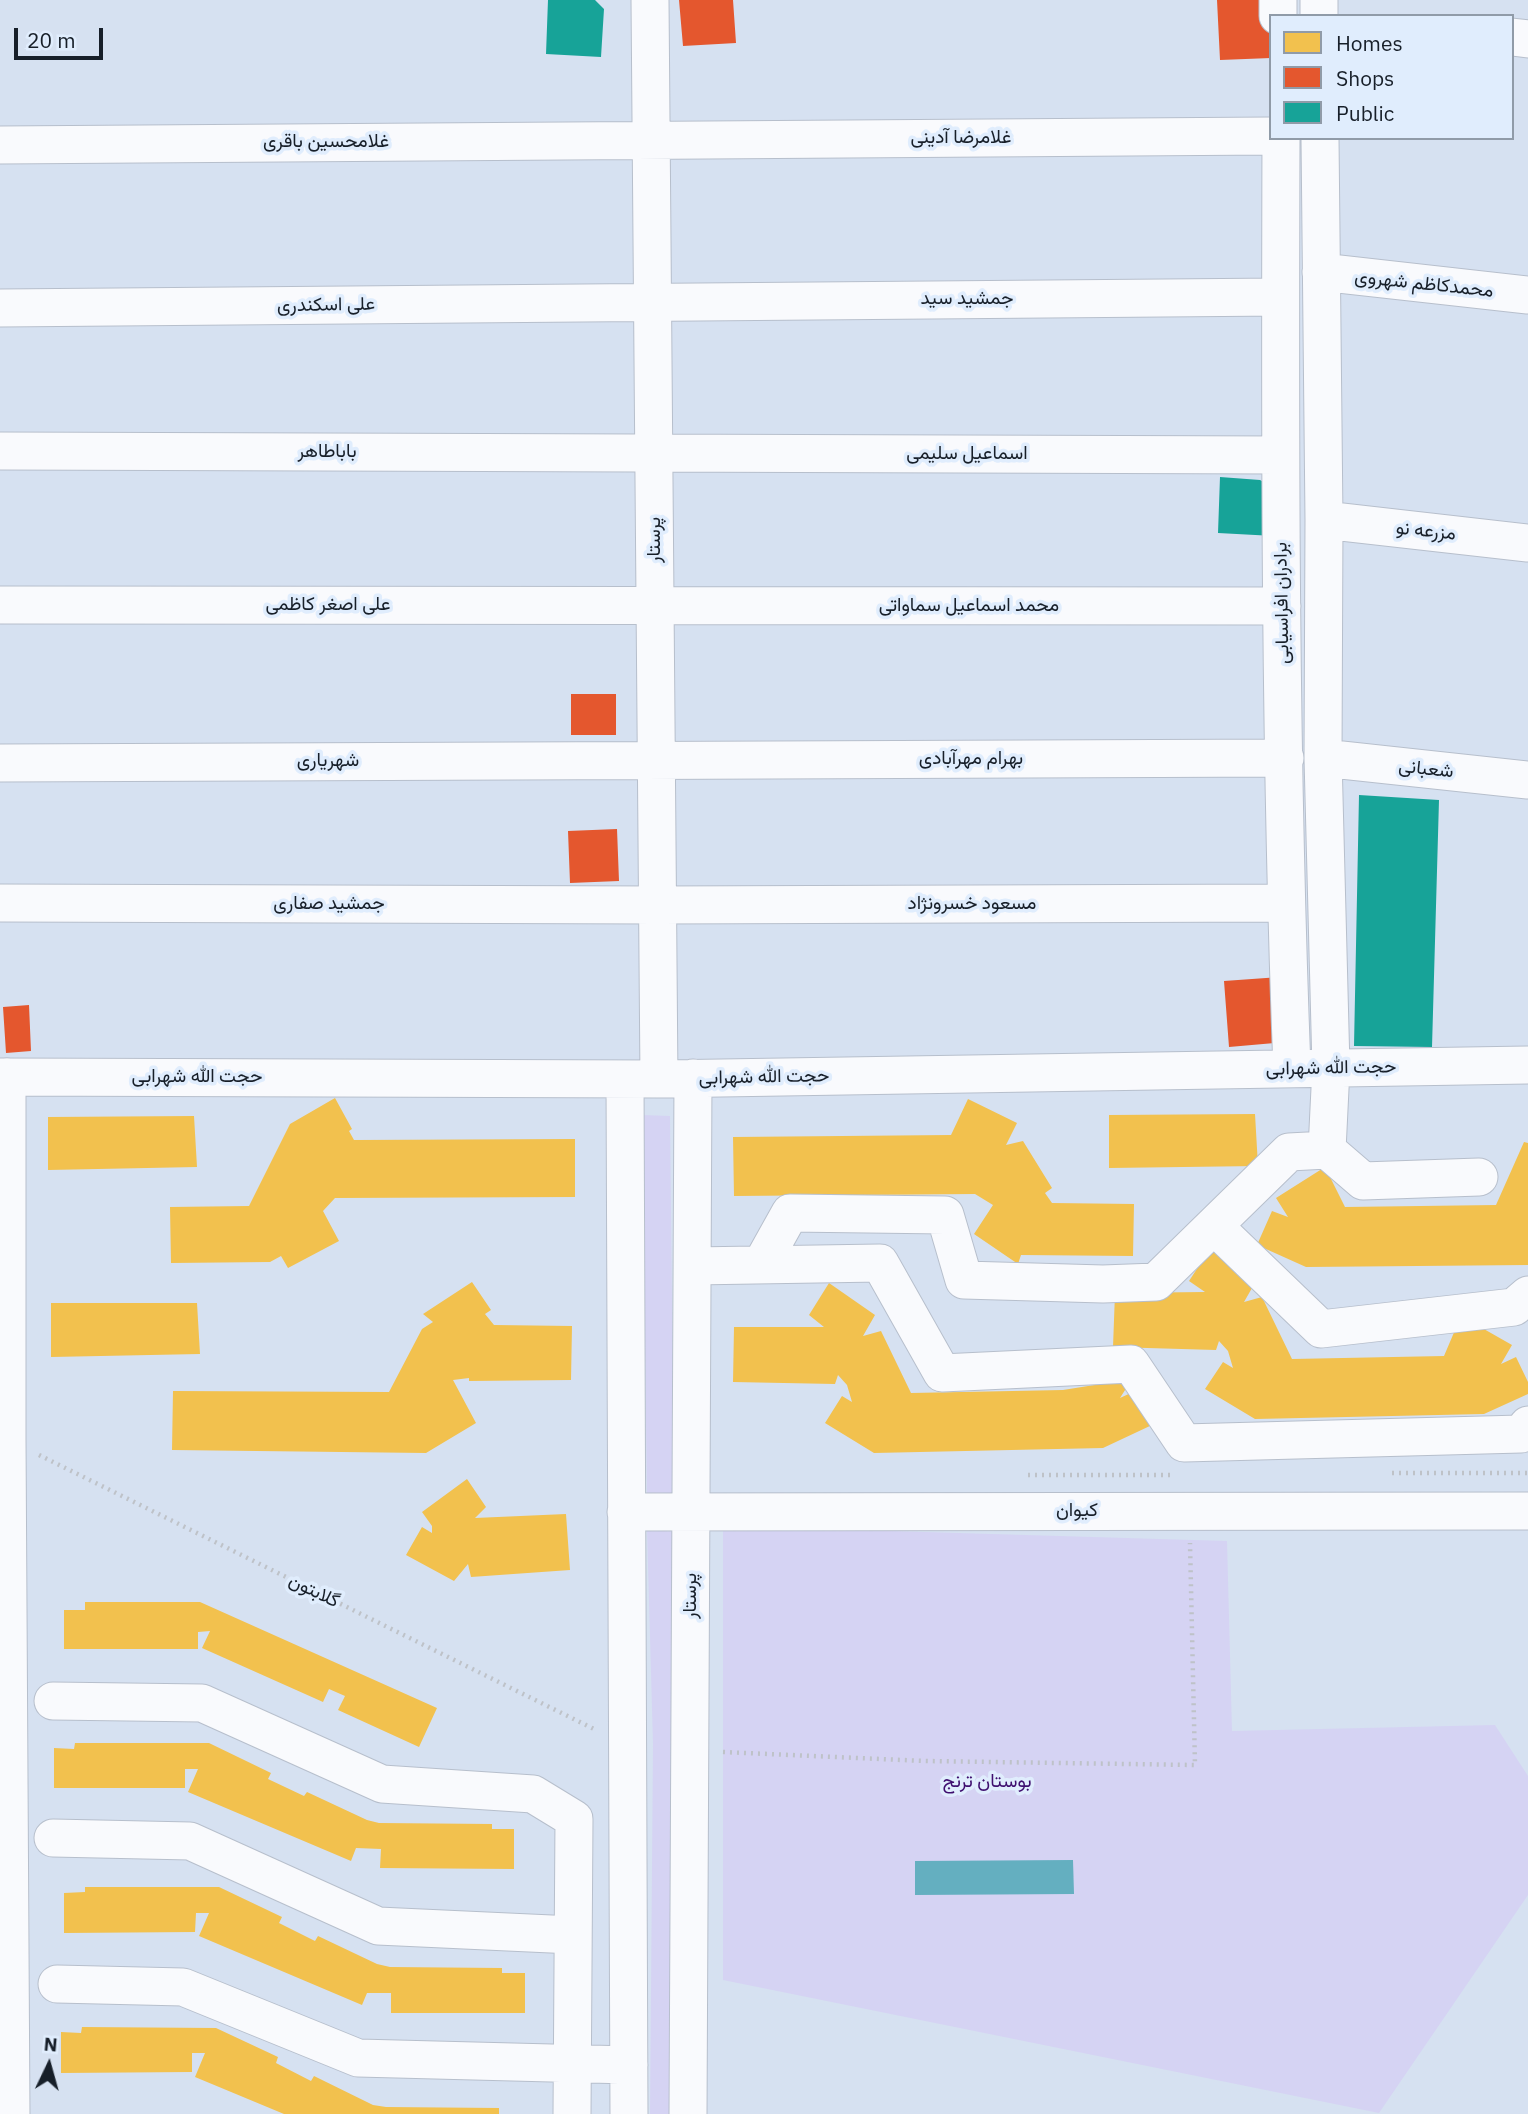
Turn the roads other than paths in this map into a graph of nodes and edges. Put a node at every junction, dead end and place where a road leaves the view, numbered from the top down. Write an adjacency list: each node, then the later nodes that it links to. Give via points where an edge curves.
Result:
1 (650, 0): 3 (street, پرستار)
2 (1269, 136): 3 (street, غلامرضا آدینی)
3 (651, 140): 6 (street, غلامحسین باقری); 10 (street, پرستار)
4 (1281, 140): 9 (street, برادران افراسیابی)
5 (1320, 140): 7 (street)
6 (0, 145)
7 (1321, 272): 8 (street, محمدکاظم شهروی); 15 (street)
8 (1528, 295)
9 (1280, 297): 10 (street, جمشید سید); 14 (street, برادران افراسیابی)
10 (653, 302): 11 (street, علی اسکندری); 13 (street, پرستار)
11 (0, 308)
12 (0, 451): 13 (street, باباطاهر)
13 (654, 453): 14 (street, اسماعیل سلیمی); 18 (street, پرستار)
14 (1280, 455): 19 (street, برادران افراسیابی)
15 (1324, 520): 16 (street, مزرعه نو); 21 (street)
16 (1528, 543)
17 (0, 605): 18 (street, علی اصغر کاظمی)
18 (655, 605): 19 (street, محمد اسماعیل سماواتی); 22 (street, پرستار)
19 (1282, 606): 20 (street, برادران افراسیابی)
20 (1285, 758): 22 (street, بهرام مهرآبادی); 25 (street, برادران افراسیابی)
21 (1323, 758): 24 (street, شعبانی); 29 (street)
22 (657, 760): 23 (street, شهریاری); 27 (street, پرستار)
23 (0, 763)
24 (1528, 780)
25 (1286, 903): 27 (street, مسعود خسرونژاد); 30 (street, برادران افراسیابی)
26 (0, 904): 27 (street, جمشید صفاری)
27 (658, 905): 32 (street, پرستار)
28 (1528, 1065): 29 (street, حجت الله شهرابی)
29 (1331, 1068): 30 (street, حجت الله شهرابی); 33 (street)
30 (1292, 1069): 32 (street, حجت الله شهرابی)
31 (4, 1077): 32 (street, حجت الله شهرابی); 40 (street)
32 (659, 1079): 37 (street, پرستار); 42 (street, پرستار)
33 (1326, 1150): 34 (street, via 1363,1181); 35 (street, via 1289,1152)
34 (1479, 1177)
35 (1213, 1226): 36 (street, via 1156,1282 964,1280 945,1215 790,1213); 38 (street, via 1321,1329 1514,1307)
36 (761, 1265): 37 (street); 39 (street, via 880,1263 942,1373 1131,1364 1184,1444 1521,1434)
37 (693, 1266): 43 (street, پرستار)
38 (1528, 1296)
39 (1528, 1424)
40 (3, 1438): 44 (street)
41 (1528, 1511): 43 (street, کیوان)
42 (626, 1512): 43 (street, کیوان); 52 (street, پرستار)
43 (692, 1512): 56 (street, پرستار)
44 (4, 1570): 46 (street)
45 (53, 1701): 48 (street, via 202,1703 382,1784 533,1794 574,1818)
46 (5, 1804): 50 (street)
47 (52, 1838): 48 (street, via 190,1841 378,1926)
48 (573, 1935): 51 (street)
49 (57, 1984): 51 (street, via 183,1987 358,2058)
50 (5, 2038): 53 (street)
51 (573, 2063): 52 (street); 54 (street)
52 (629, 2065): 55 (street, پرستار)
53 (11, 2114)
54 (572, 2114)
55 (629, 2114)
56 (688, 2114)

